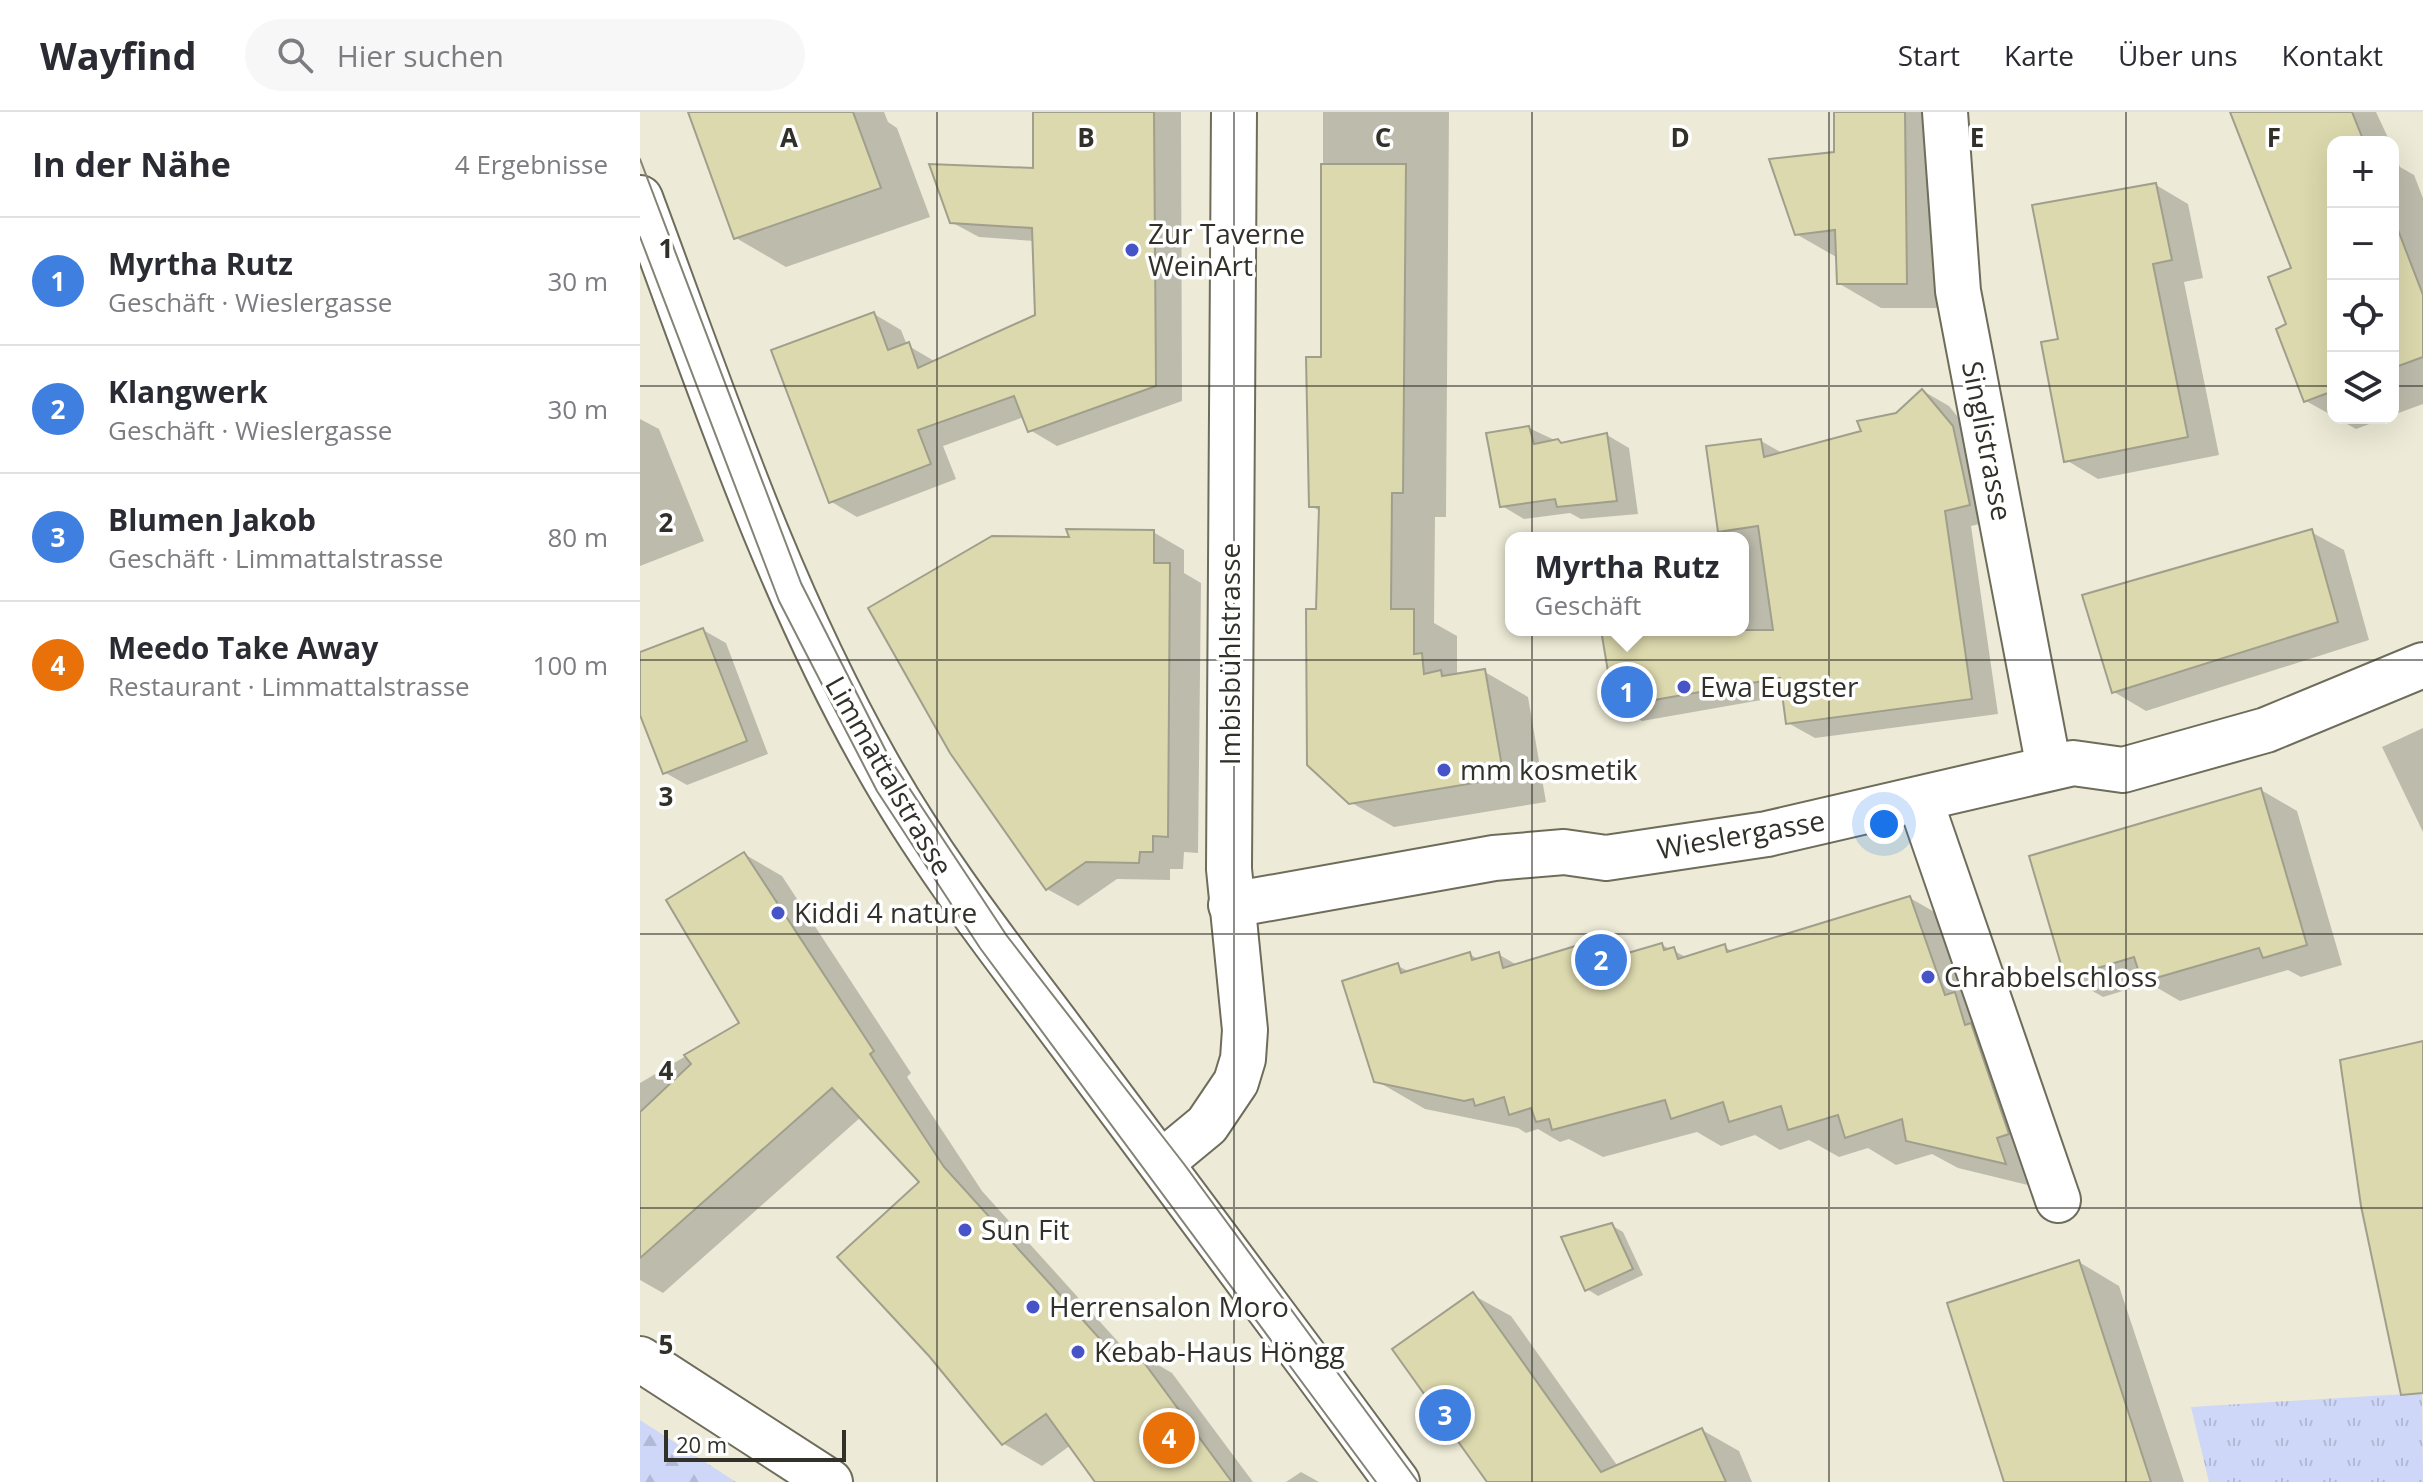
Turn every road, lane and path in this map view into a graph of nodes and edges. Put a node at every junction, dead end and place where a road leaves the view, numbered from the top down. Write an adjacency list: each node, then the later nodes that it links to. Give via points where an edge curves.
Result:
1 (1234, 112): 7 (street, Imbisbühlstrasse)
2 (1945, 112): 5 (street, Singlistrasse, via 1958,291)
3 (640, 198): 8 (street, Limmattalstrasse, via 774,552 875,763 954,886)
4 (2423, 665): 5 (street, Wieslergasse, via 2266,730 2123,770 2073,763)
5 (2049, 768): 6 (street, Wieslergasse)
6 (1920, 800): 7 (street, Wieslergasse, via 1767,834 1606,858 1564,852 1494,858); 9 (street)
7 (1231, 905): 8 (street, Imbisbühlstrasse, via 1245,1030 1243,1059 1236,1082 1207,1125)
8 (1161, 1163): 12 (street, Limmattalstrasse)
9 (2058, 1200)
10 (640, 1359): 11 (street)
11 (830, 1482)
12 (1397, 1482)

